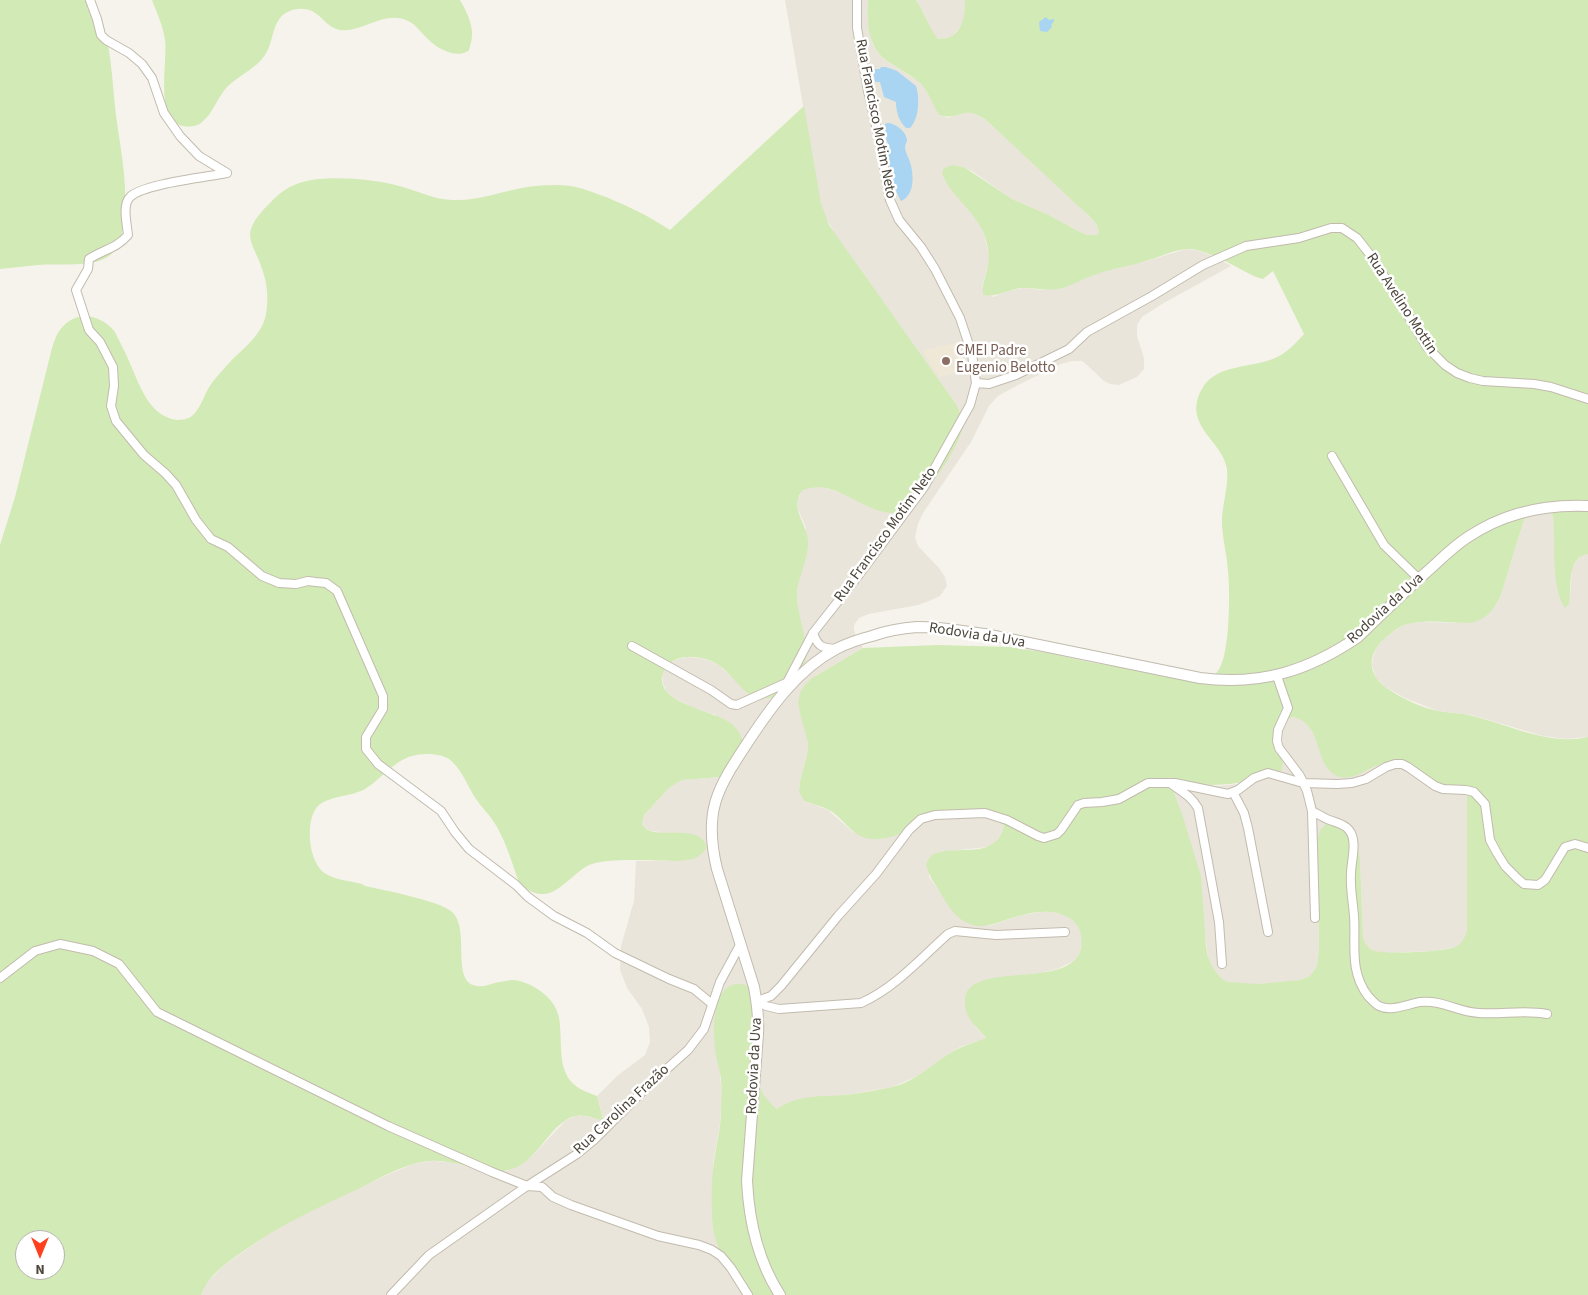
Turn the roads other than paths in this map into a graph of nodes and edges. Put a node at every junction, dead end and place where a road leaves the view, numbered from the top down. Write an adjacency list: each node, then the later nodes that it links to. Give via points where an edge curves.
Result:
1 (90, 0): 26 (street, via 101,35 142,64 152,78 164,113 180,136 199,156 227,174 146,188 130,197 126,205 128,234 116,246 89,259 88,269 76,290 90,330 113,367 110,406 116,421 144,455 176,485 211,539 228,547 262,576 279,584 308,581 326,584 337,591 383,696 383,709 366,737 366,748 378,764 441,811 469,849 554,916 587,933 615,953 694,989)
2 (857, 0): 3 (street, Rua Francisco Motim Neto, via 859,37 890,200 899,220 935,269 960,318 972,354)
3 (976, 383): 4 (street, Rua Avelino Mottin, via 989,384 1016,375 1069,349 1087,332 1219,257 1246,246 1342,228 1356,238 1375,261 1420,336 1445,366 1470,378 1551,387); 8 (street, Rua Francisco Motim Neto, via 970,405 924,486)
4 (1588, 399)
5 (1332, 456): 7 (street, via 1384,545)
6 (1588, 506): 7 (street, Rodovia da Uva, via 1548,506 1498,521 1463,540)
7 (1419, 579): 11 (street, Rodovia da Uva, via 1350,643 1314,663)
8 (813, 632): 10 (street, via 820,646); 12 (street, Rua Francisco Motim Neto)
9 (632, 646): 12 (street, via 731,704 736,705)
10 (836, 649): 11 (street, Rodovia da Uva, via 880,633 903,628 930,628 985,634 1200,678 1234,681); 13 (street, Rodovia da Uva, via 810,667)
11 (1277, 676): 15 (street, via 1288,708 1278,730 1277,741)
12 (786, 683): 13 (street, Rua Francisco Motim Neto)
13 (779, 699): 22 (street, Rodovia da Uva, via 725,777 715,801 711,835 713,853)
14 (1168, 782): 16 (street, via 1228,794); 23 (street, via 1185,793 1198,808 1219,922); 25 (street, via 1148,783 1119,799 1078,805 1061,830 1044,838 1008,820 985,814 954,813 922,819 909,830 781,986 771,996)
15 (1303, 783): 16 (street, via 1268,773); 17 (street); 18 (street, via 1352,783 1386,767 1402,764 1443,789 1474,792 1485,804 1490,840 1497,853 1505,866 1524,884 1538,884 1545,880 1570,845)
16 (1233, 792): 21 (street, via 1248,828)
17 (1312, 810): 19 (street); 27 (street, via 1349,829 1353,848 1351,876 1357,976 1365,991 1380,1007 1433,1001 1465,1012 1534,1011)
18 (1588, 848)
19 (1315, 918)
20 (1065, 932): 25 (street, via 996,934 955,931 899,979 862,1003 779,1009)
21 (1268, 932)
22 (740, 946): 25 (street, Rodovia da Uva); 26 (street, Rua Carolina Frazão)
23 (1222, 964)
24 (0, 978): 28 (street, via 35,951 60,944 92,951 119,964 156,1012 388,1126)
25 (757, 1001): 31 (street, Rodovia da Uva, via 759,1018 748,1203 759,1252)
26 (712, 1004): 28 (street, Rua Carolina Frazão, via 704,1030 688,1050 594,1140)
27 (1547, 1014)
28 (528, 1186): 29 (street, Rua Carolina Frazão, via 429,1255); 30 (street, via 542,1187 571,1205 658,1236 712,1250 731,1268)
29 (391, 1295)
30 (748, 1295)
31 (780, 1295)

